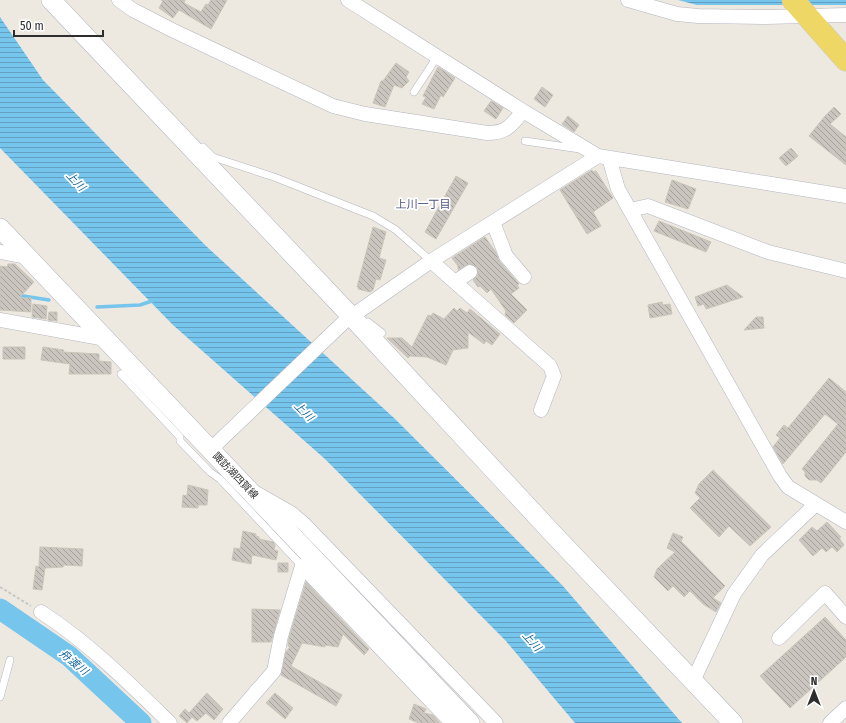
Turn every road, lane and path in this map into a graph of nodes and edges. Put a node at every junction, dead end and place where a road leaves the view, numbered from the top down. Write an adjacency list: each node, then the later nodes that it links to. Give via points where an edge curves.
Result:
1 (51, 0): 11 (street)
2 (119, 0): 10 (street, via 172,30 332,106 365,114 487,134 499,133 511,126)
3 (348, 0): 7 (street)
4 (628, 0): 5 (street, via 691,16 734,18)
5 (801, 10): 6 (street); 8 (main road)
6 (846, 16)
7 (437, 57): 9 (lane); 10 (street)
8 (846, 60)
9 (414, 92)
10 (524, 112): 13 (street)
11 (170, 127): 20 (lane, via 181,126 213,157 274,177 373,216 396,230); 25 (street)
12 (525, 141): 13 (lane)
13 (598, 155): 14 (street); 15 (street); 16 (street)
14 (846, 196)
15 (630, 210): 21 (street, via 648,206 768,252); 33 (street, via 780,476 788,487)
16 (493, 222): 20 (street); 23 (street, via 506,256)
17 (0, 228): 19 (street, 諏訪湖四賀線)
18 (0, 252): 19 (street)
19 (28, 257): 28 (street, 諏訪湖四賀線)
20 (431, 261): 24 (street); 25 (street)
21 (846, 271)
22 (470, 272): 24 (street)
23 (524, 277)
24 (455, 282): 30 (street, via 550,366 554,376)
25 (350, 316): 27 (lane); 31 (street); 41 (street)
26 (0, 320): 28 (street)
27 (382, 333)
28 (106, 339): 31 (street, 諏訪湖四賀線)
29 (121, 374): 35 (lane, via 180,437 180,441 220,479)
30 (542, 410)
31 (213, 446): 32 (street, 諏訪湖四賀線)
32 (250, 490): 47 (street, 諏訪湖四賀線); 48 (street, via 269,499 304,524)
33 (816, 504): 34 (street); 41 (street, via 762,555 734,594)
34 (846, 522)
35 (302, 566): 45 (street, via 281,636 274,671); 46 (street)
36 (0, 587): 37 (path)
37 (41, 612): 44 (street, via 67,629 108,664)
38 (846, 617): 39 (street, via 825,594)
39 (779, 638)
40 (10, 660): 42 (lane)
41 (693, 681): 49 (street)
42 (0, 697)
43 (846, 708): 50 (street)
44 (170, 723)
45 (229, 723)
46 (452, 723)
47 (470, 723)
48 (496, 723)
49 (733, 723)
50 (830, 723)

